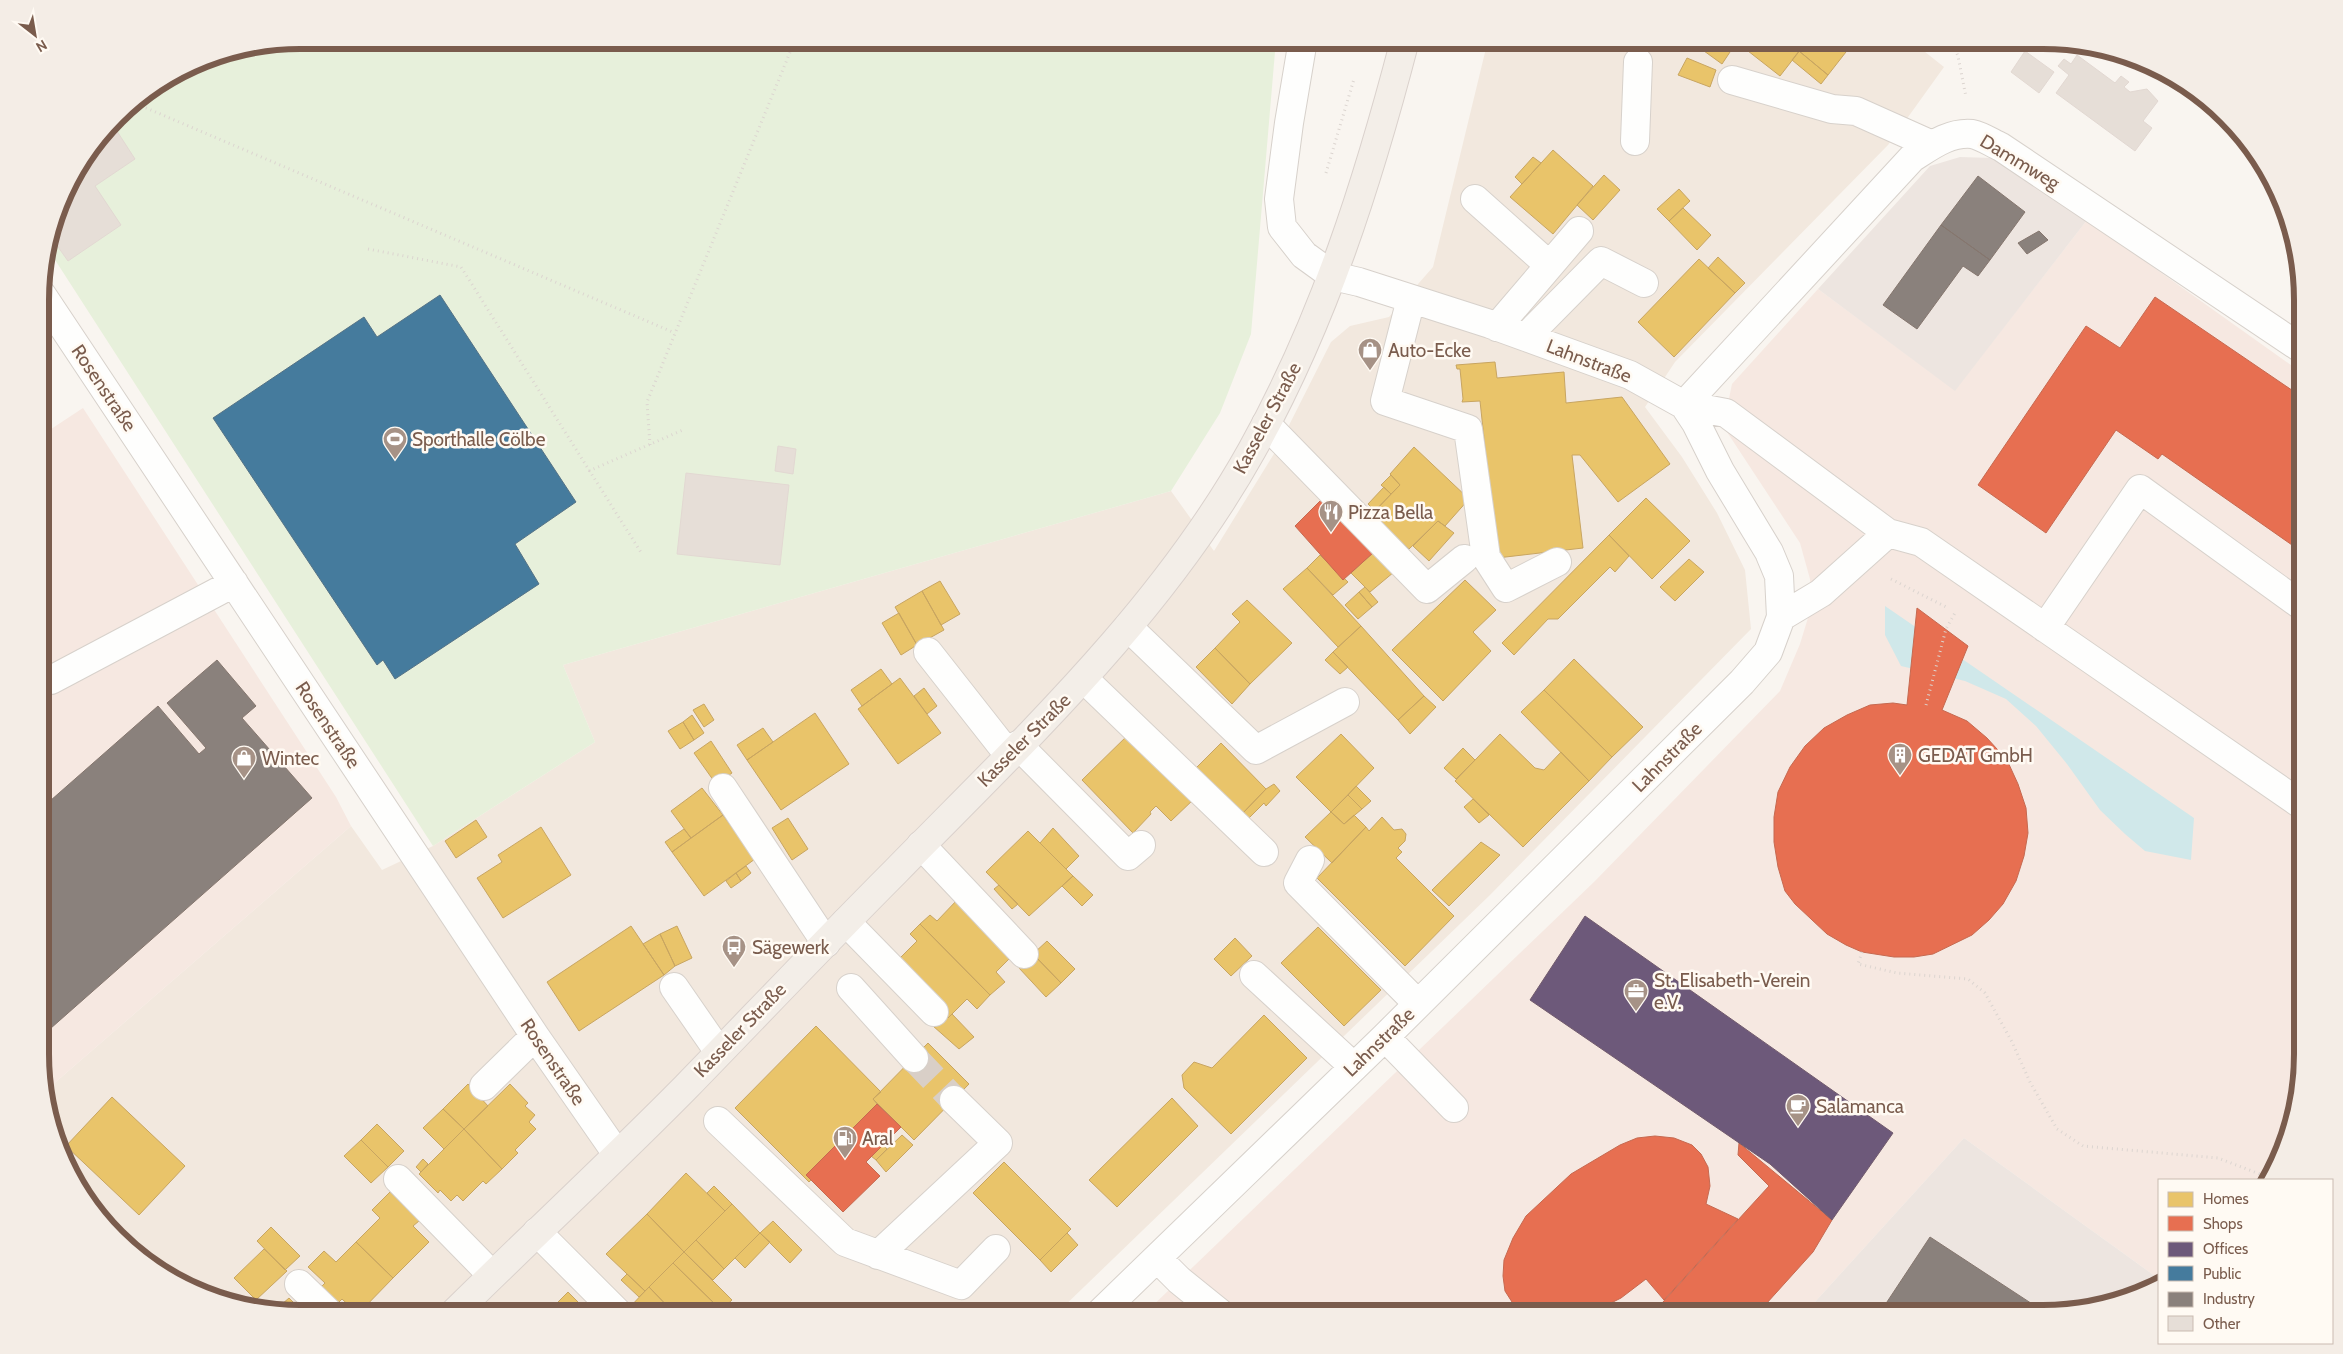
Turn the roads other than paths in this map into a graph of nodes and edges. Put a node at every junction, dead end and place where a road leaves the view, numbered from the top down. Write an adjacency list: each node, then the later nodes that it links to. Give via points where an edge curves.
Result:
1 (1301, 49): 10 (street, via 1278,199 1282,227 1304,255)
2 (1403, 49): 10 (main road, Kasseler Straße, via 1369,172)
3 (1638, 62): 5 (street)
4 (1732, 80): 6 (street, via 1832,109 1856,111)
5 (1635, 141)
6 (1932, 145): 16 (street, Dammweg, via 1952,135 1974,134 2001,147); 17 (street, Dammweg, via 1912,158)
7 (1475, 199): 9 (street)
8 (1579, 231): 9 (street)
9 (1549, 266): 14 (street)
10 (1332, 276): 12 (street, Lahnstraße); 18 (main road, Kasseler Straße, via 1309,337)
11 (1644, 283): 15 (street, via 1601,261)
12 (1411, 299): 14 (street, Lahnstraße); 21 (street, via 1385,401 1468,429 1486,557 1506,588)
13 (49, 306): 22 (street, Rosenstraße)
14 (1497, 326): 15 (street, Lahnstraße)
15 (1526, 337): 17 (street, Lahnstraße, via 1630,374)
16 (2294, 344)
17 (1684, 405): 19 (street, via 1726,413); 24 (street, Lahnstraße, via 1772,560 1779,576)
18 (1266, 424): 20 (street, via 1428,589); 25 (main road, Kasseler Straße, via 1214,512)
19 (1888, 533): 24 (street, via 1821,593); 26 (street, via 1922,542)
20 (1464, 559)
21 (1557, 562)
22 (234, 583): 28 (street); 46 (street, Rosenstraße)
23 (2294, 600): 26 (street, via 2140,489)
24 (1781, 617): 44 (street, Lahnstraße, via 1768,652 1742,682)
25 (1128, 627): 29 (main road, Kasseler Straße); 30 (street, via 1256,750)
26 (2045, 628): 33 (street)
27 (928, 652): 31 (street)
28 (49, 679)
29 (1084, 679): 31 (main road, Kasseler Straße); 36 (street)
30 (1345, 702)
31 (1014, 750): 34 (main road, Kasseler Straße); 35 (street, via 1128,856)
32 (723, 788): 39 (street)
33 (2294, 799)
34 (927, 839): 38 (main road, Kasseler Straße); 40 (street)
35 (1141, 845)
36 (1264, 852)
37 (1310, 860): 44 (street, via 1298,883)
38 (846, 922): 39 (main road, Kasseler Straße); 45 (street)
39 (826, 943): 48 (main road, Kasseler Straße)
40 (1029, 946)
41 (1254, 975): 50 (street)
42 (674, 987): 48 (street)
43 (851, 988): 49 (street)
44 (1418, 1004): 47 (street, Lahnstraße)
45 (934, 1012)
46 (535, 1036): 51 (street); 55 (street, Rosenstraße)
47 (1385, 1037): 50 (street, Lahnstraße); 53 (street)
48 (719, 1052): 55 (main road, Kasseler Straße)
49 (914, 1058)
50 (1354, 1067): 60 (street, Lahnstraße)
51 (484, 1086)
52 (954, 1100): 59 (street, via 998,1144)
53 (1454, 1108)
54 (718, 1121): 59 (street, via 845,1242)
55 (617, 1154): 57 (main road, Kasseler Straße)
56 (398, 1179): 61 (street)
57 (537, 1232): 61 (main road, Kasseler Straße); 65 (street)
58 (996, 1249): 59 (street, via 960,1285)
59 (878, 1255)
60 (1156, 1258): 66 (street, Lahnstraße); 67 (street)
61 (492, 1275): 64 (main road, Kasseler Straße)
62 (299, 1284): 63 (street)
63 (321, 1305)
64 (462, 1305)
65 (611, 1305)
66 (1107, 1305)
67 (1210, 1305)

